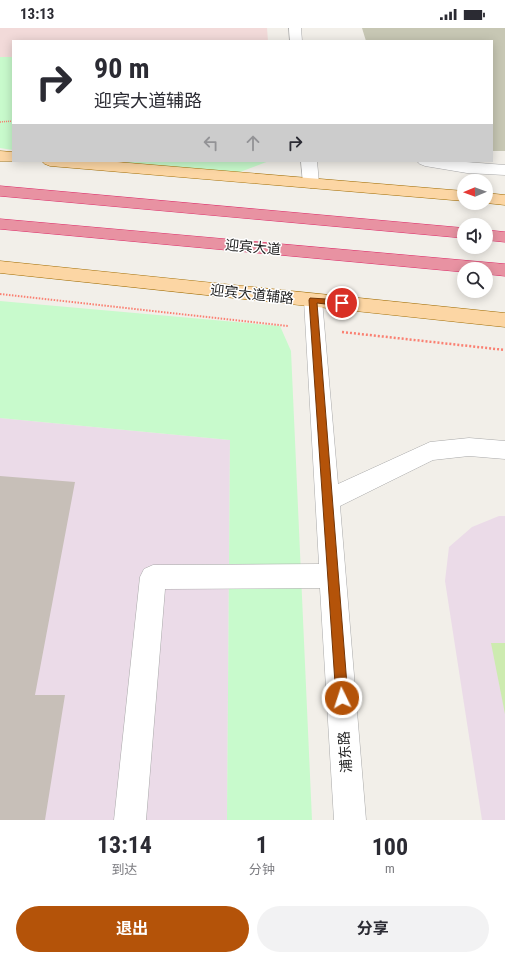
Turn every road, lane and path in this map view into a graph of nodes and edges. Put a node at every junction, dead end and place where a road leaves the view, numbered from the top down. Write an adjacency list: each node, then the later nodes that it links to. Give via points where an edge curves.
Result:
1 (295, 28): 2 (street)
2 (296, 40)
3 (12, 121): 4 (path)
4 (0, 122)
5 (0, 156): 6 (main road)
6 (12, 157)
7 (62, 162): 11 (main road)
8 (309, 162): 11 (street)
9 (431, 162): 10 (street, via 467,168)
10 (505, 170)
11 (311, 183): 13 (main road)
12 (0, 191): 17 (highway)
13 (457, 195)
14 (493, 199): 15 (main road)
15 (505, 200)
16 (4, 224): 21 (highway, 迎宾大道)
17 (457, 232)
18 (493, 236): 19 (highway)
19 (505, 237)
20 (0, 267): 23 (main road, 迎宾大道辅路)
21 (505, 270)
22 (0, 294): 25 (path)
23 (313, 300): 24 (main road, 迎宾大道辅路); 25 (street, 浦东路)
24 (505, 320)
25 (315, 329): 26 (path); 28 (street, 浦东路)
26 (505, 350)
27 (505, 450): 28 (street, via 469,447 430,451)
28 (328, 500): 29 (street, 浦东路)
29 (333, 576): 30 (street, via 153,577); 31 (street, 浦东路)
30 (130, 820)
31 (350, 820)

